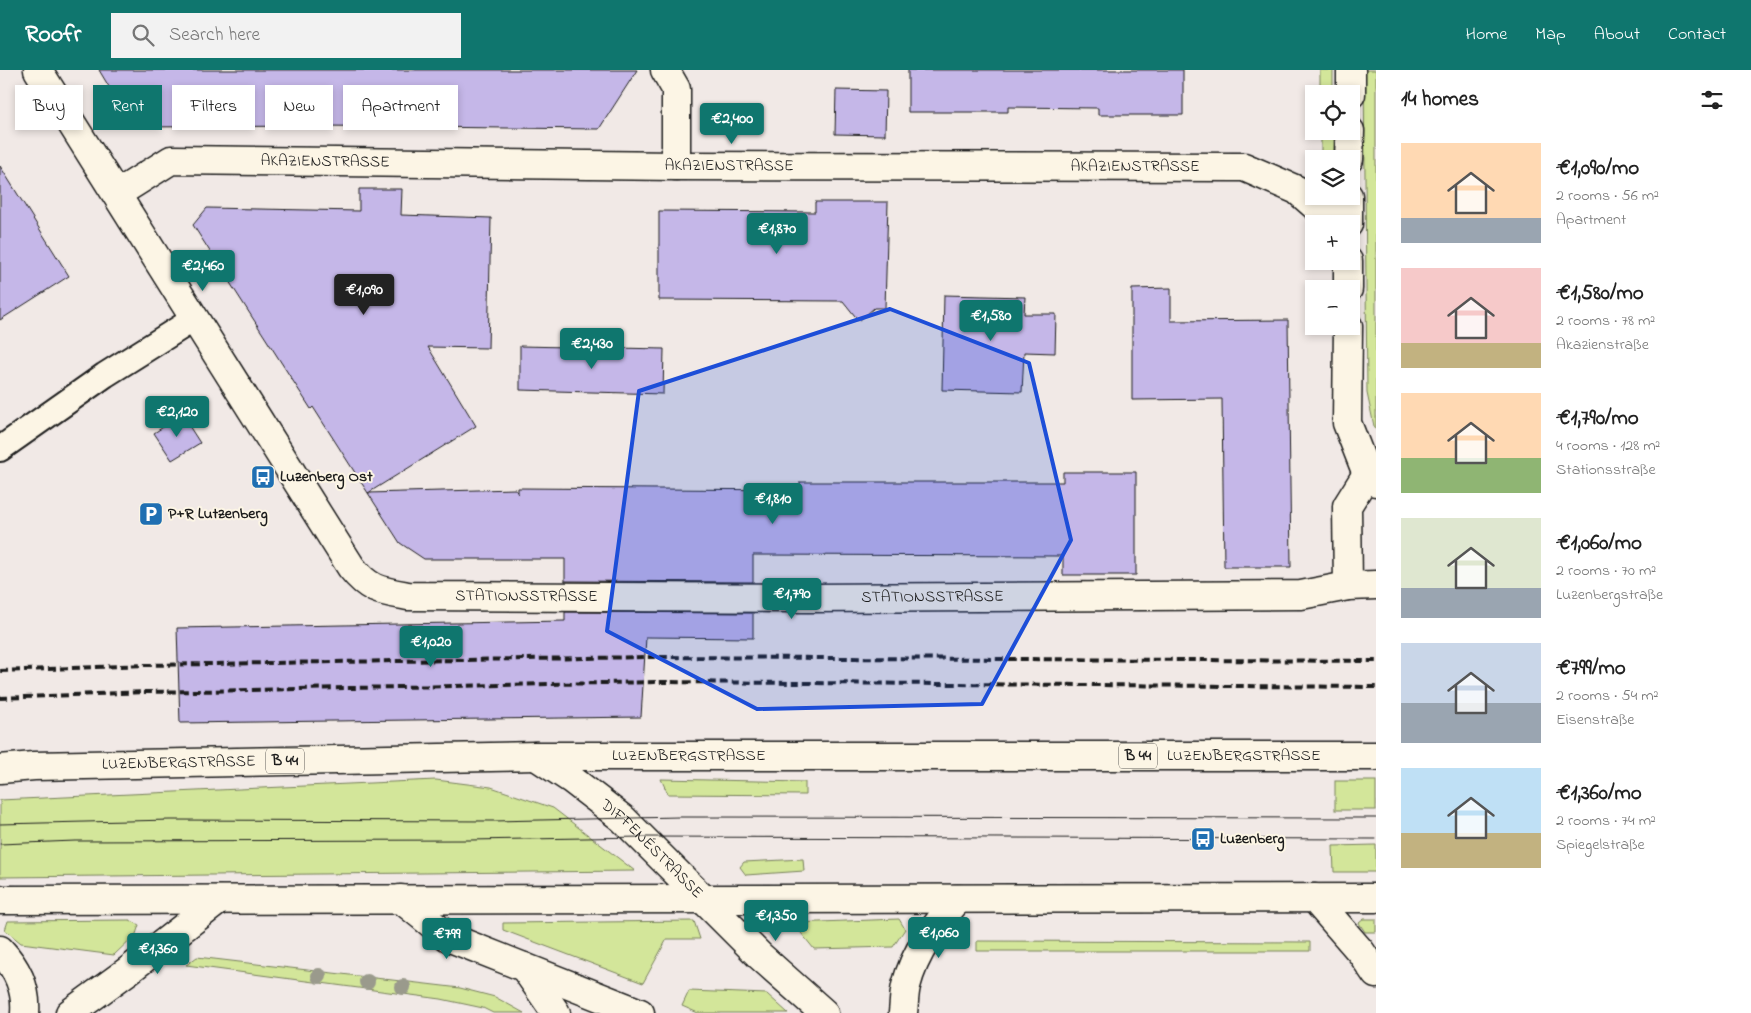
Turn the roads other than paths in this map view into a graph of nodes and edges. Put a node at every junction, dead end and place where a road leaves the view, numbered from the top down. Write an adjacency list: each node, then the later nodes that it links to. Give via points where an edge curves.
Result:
1 (38, 70): 6 (street, STATIONSSTRASSE)
2 (665, 70): 5 (street, via 676,89)
3 (1351, 70): 4 (street)
4 (1350, 85)
5 (676, 166): 6 (street, AKAZIENSTRASSE, via 171,160); 7 (street, AKAZIENSTRASSE, via 1244,167 1297,190)
6 (116, 194): 8 (street, STATIONSSTRASSE)
7 (1326, 215)
8 (194, 319): 10 (lane, via 105,375); 13 (street, STATIONSSTRASSE, via 362,582 382,591 408,596 1301,596)
9 (1348, 335): 11 (street, via 1347,423)
10 (0, 448)
11 (1372, 478): 13 (street, via 1347,506)
12 (1376, 585): 13 (street, STATIONSSTRASSE)
13 (1348, 586)
14 (536, 756): 15 (street, LUZENBERGSTRASSE / B 44); 16 (street, LUZENBERGSTRASSE / B 44); 17 (street, DIFFENÉSTRASSE, via 623,819)
15 (1376, 756)
16 (0, 769)
17 (701, 898): 20 (street); 21 (street); 31 (street, DIFFENÉSTRASSE)
18 (1314, 898): 19 (street); 21 (street); 26 (street)
19 (1376, 898)
20 (402, 899): 23 (street); 25 (street, via 448,937)
21 (958, 899): 32 (street, via 916,956 905,987)
22 (0, 900): 23 (street)
23 (219, 900): 28 (street)
24 (0, 950): 27 (street, via 21,980)
25 (524, 967): 29 (street); 30 (street)
26 (1376, 974)
27 (25, 1013)
28 (70, 1013)
29 (556, 1013)
30 (640, 1013)
31 (824, 1013)
32 (903, 1013)

